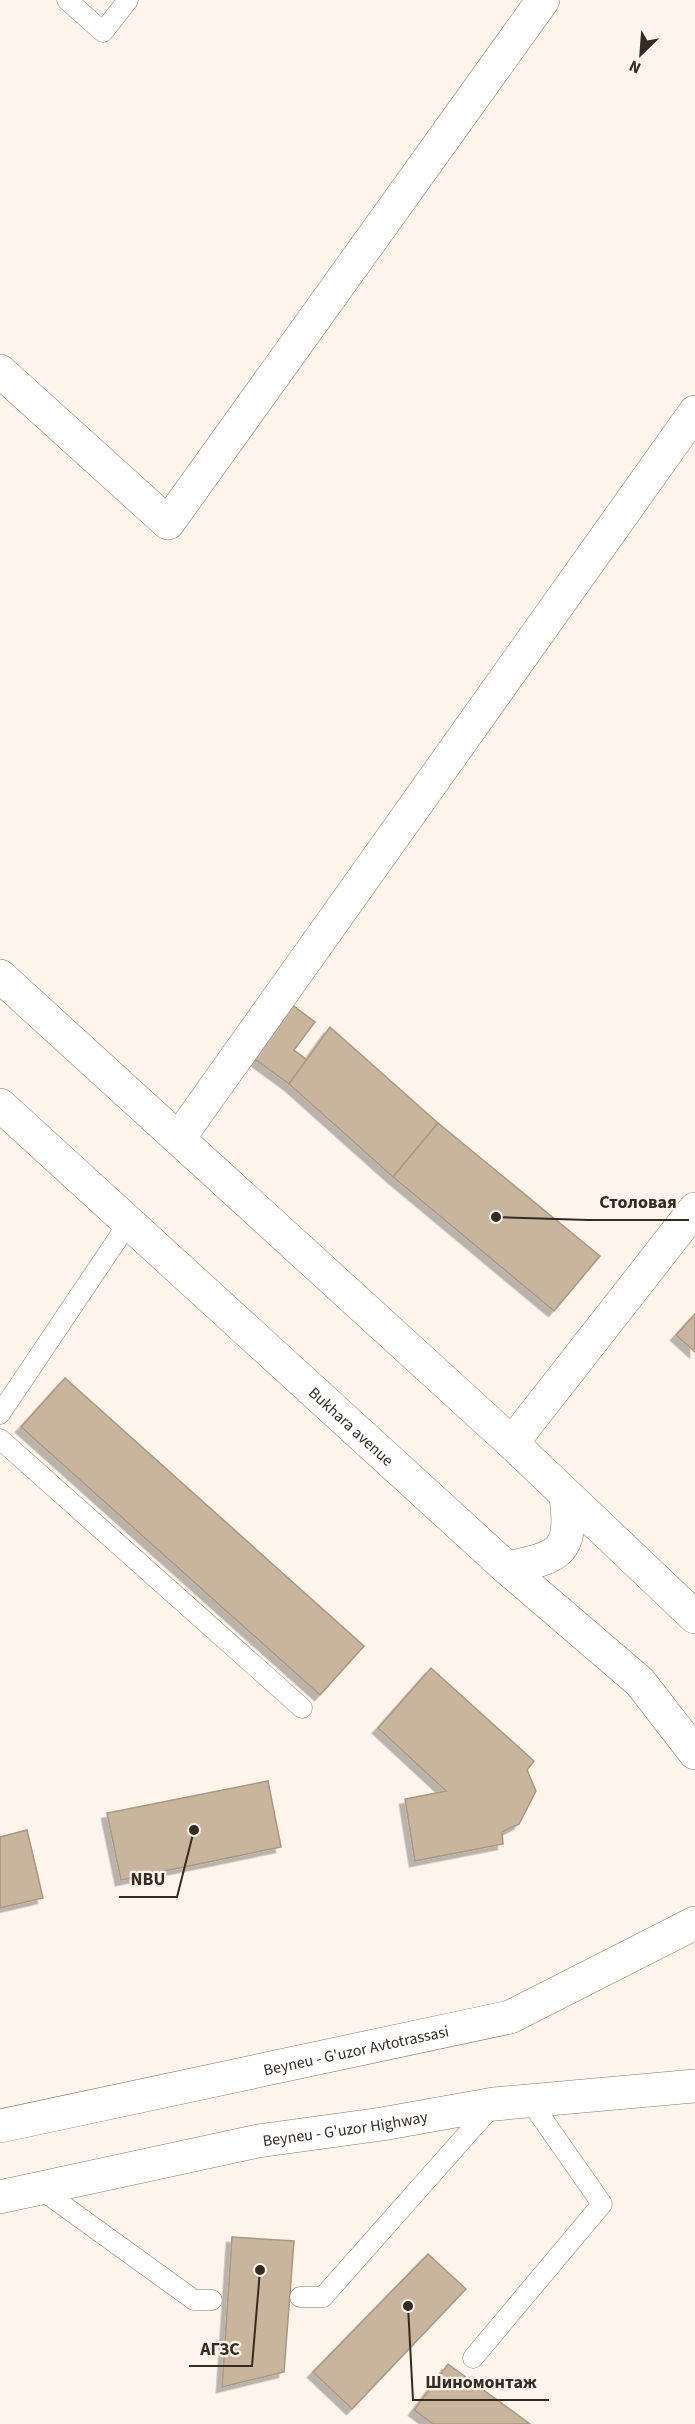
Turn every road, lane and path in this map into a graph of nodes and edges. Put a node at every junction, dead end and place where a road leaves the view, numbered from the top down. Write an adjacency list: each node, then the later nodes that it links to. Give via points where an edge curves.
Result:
1 (67, 0): 2 (lane, via 103,32)
2 (128, 0)
3 (543, 0): 4 (main road, via 168,523)
4 (0, 371)
5 (695, 412): 8 (main road)
6 (0, 976): 8 (main road)
7 (0, 1105): 10 (main road, Bukhara avenue)
8 (179, 1138): 13 (main road)
9 (695, 1209): 13 (main road)
10 (129, 1222): 11 (lane); 15 (main road, Bukhara avenue)
11 (0, 1414)
12 (0, 1439): 17 (lane)
13 (512, 1443): 14 (main road)
14 (566, 1497): 15 (main road, via 568,1530 558,1551 546,1559); 16 (main road)
15 (507, 1568): 18 (main road, Bukhara avenue, via 640,1682)
16 (695, 1617)
17 (302, 1708)
18 (695, 1753)
19 (695, 1923): 23 (main road, Beyneu - G'uzor Avtotrassasi, via 510,2017)
20 (693, 2092): 21 (main road, Beyneu - G'uzor Highway)
21 (530, 2101): 22 (main road, Beyneu - G'uzor Highway); 28 (lane, via 602,2204)
22 (494, 2104): 24 (main road, Beyneu - G'uzor Highway, via 258,2141); 26 (lane, via 323,2297)
23 (0, 2126)
24 (39, 2188): 25 (main road, Beyneu - G'uzor Highway); 27 (lane, via 194,2300)
25 (0, 2197)
26 (300, 2297)
27 (213, 2300)
28 (473, 2358)

